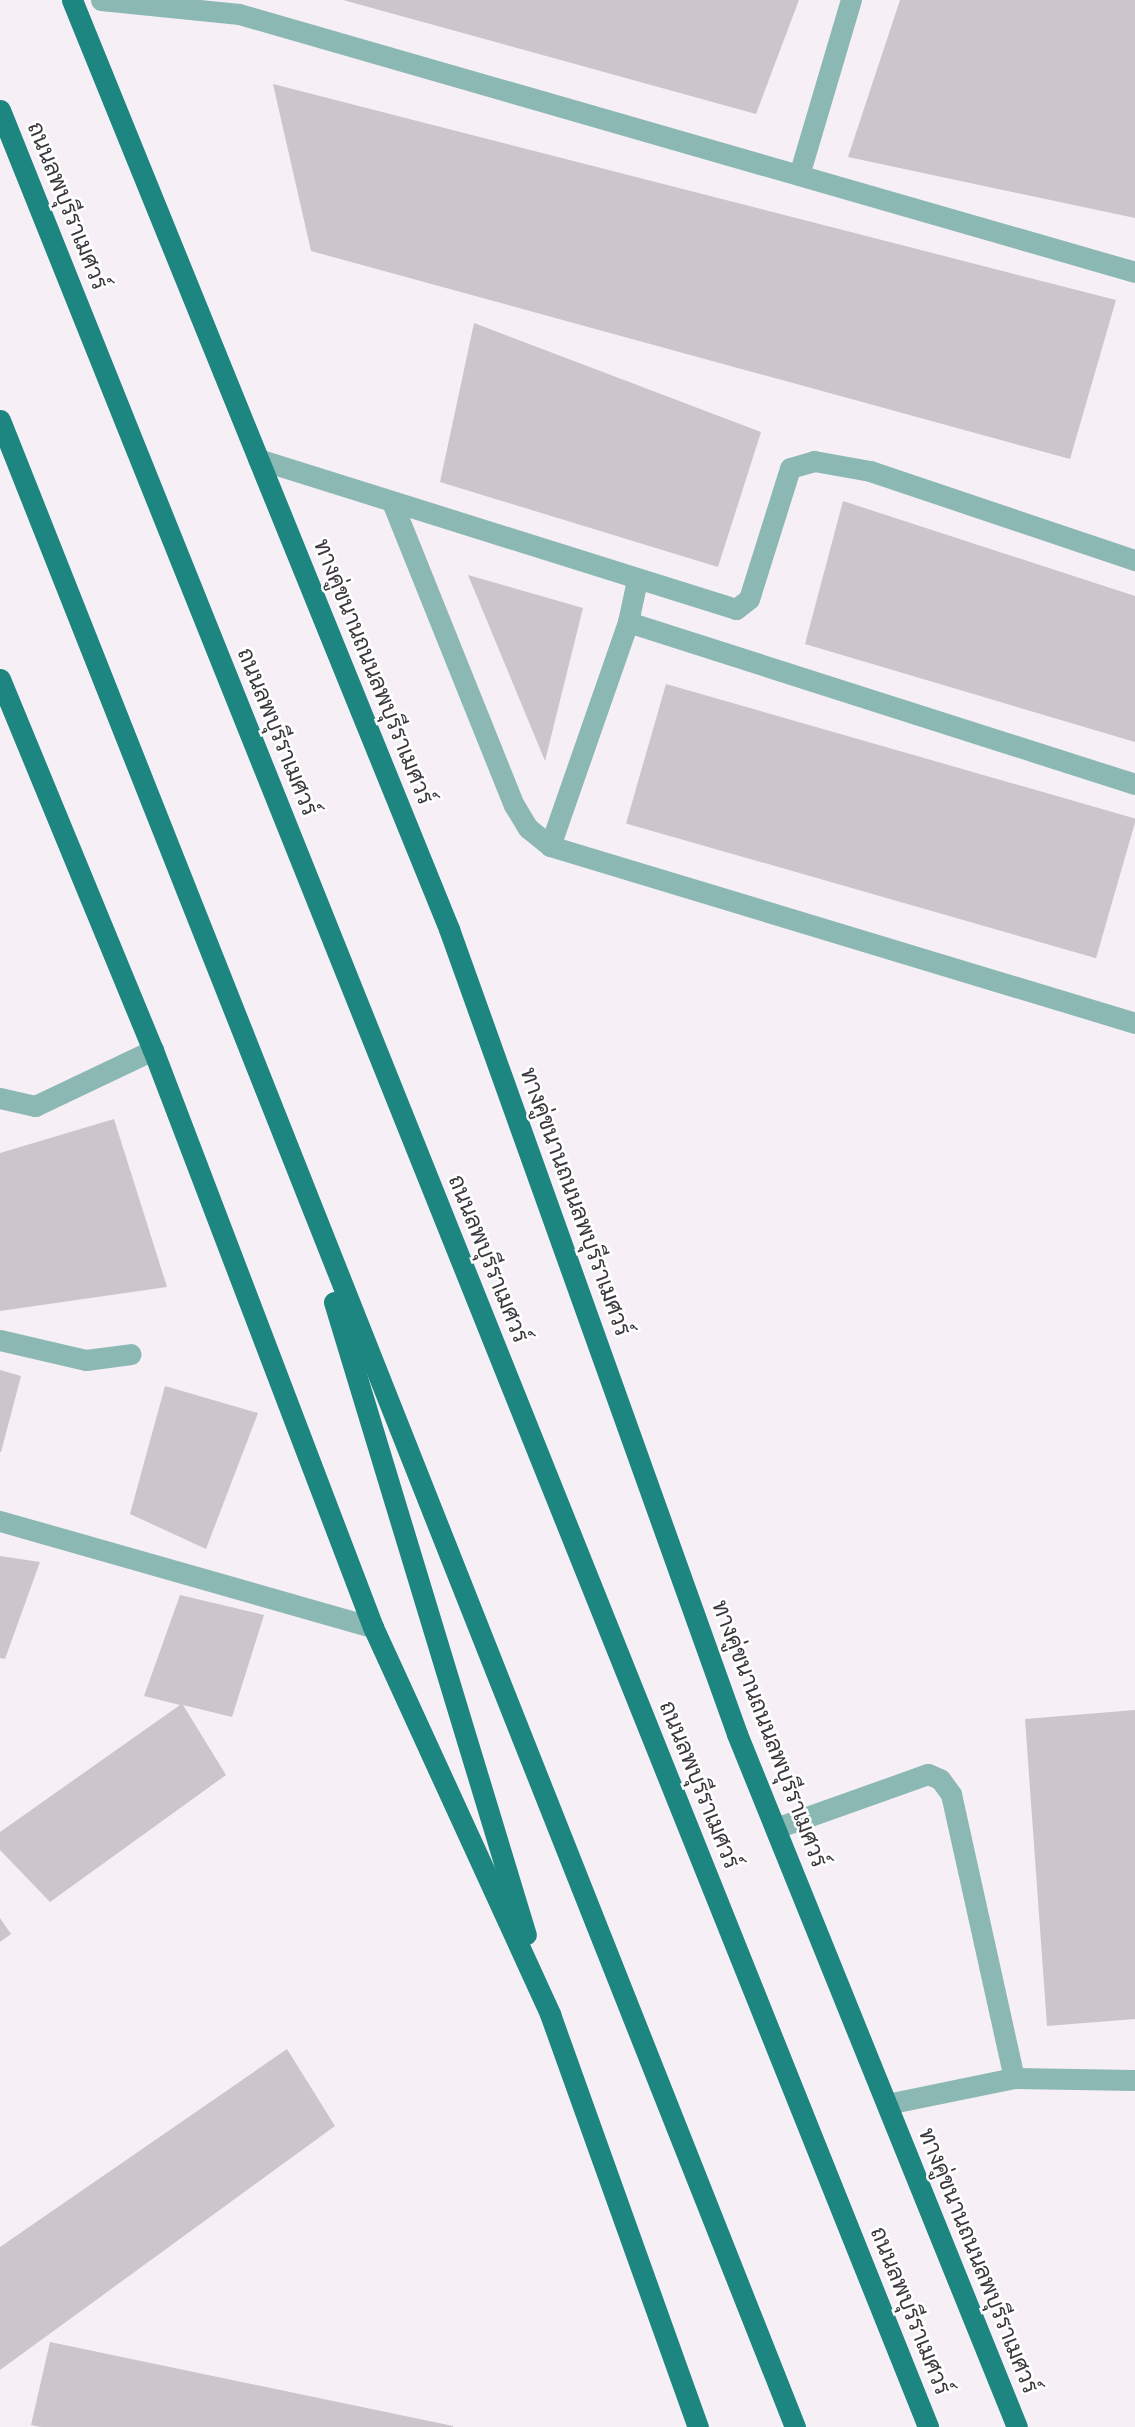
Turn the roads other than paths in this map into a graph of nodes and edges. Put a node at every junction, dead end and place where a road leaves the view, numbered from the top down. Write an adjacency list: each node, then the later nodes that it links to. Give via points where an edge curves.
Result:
1 (72, 0): 8 (main road, ทางคู่ขนานถนนลพบุรีราเมศวร์)
2 (102, 0): 5 (street, via 239,14)
3 (851, 0): 5 (street)
4 (0, 110): 31 (main road, ถนนลพบุรีราเมศวร์)
5 (799, 175): 6 (street)
6 (1135, 272)
7 (0, 420): 19 (main road)
8 (258, 459): 9 (street); 24 (main road, ทางคู่ขนานถนนลพบุรีราเมศวร์, via 449,929 737,1734)
9 (392, 502): 11 (street); 15 (street, via 514,805 528,828)
10 (1135, 560): 11 (street, via 870,471 814,461 790,468 749,599 736,610)
11 (637, 580): 12 (street)
12 (628, 622): 14 (street); 15 (street)
13 (0, 679): 17 (main road)
14 (1135, 784)
15 (550, 846): 16 (street)
16 (1135, 1023)
17 (153, 1051): 18 (street, via 35,1106); 23 (main road)
18 (0, 1098)
19 (290, 1160): 25 (main road); 30 (main road)
20 (0, 1340): 21 (street, via 86,1360)
21 (131, 1354)
22 (0, 1521): 23 (street)
23 (373, 1627): 25 (main road)
24 (776, 1828): 26 (street, via 928,1774 940,1779 951,1794); 28 (main road, ทางคู่ขนานถนนลพบุรีราเมศวร์)
25 (550, 2014): 29 (main road)
26 (1014, 2078): 27 (street); 28 (street)
27 (1135, 2080)
28 (887, 2104): 32 (main road, ทางคู่ขนานถนนลพบุรีราเมศวร์)
29 (698, 2427)
30 (795, 2427)
31 (928, 2427)
32 (1017, 2427)

